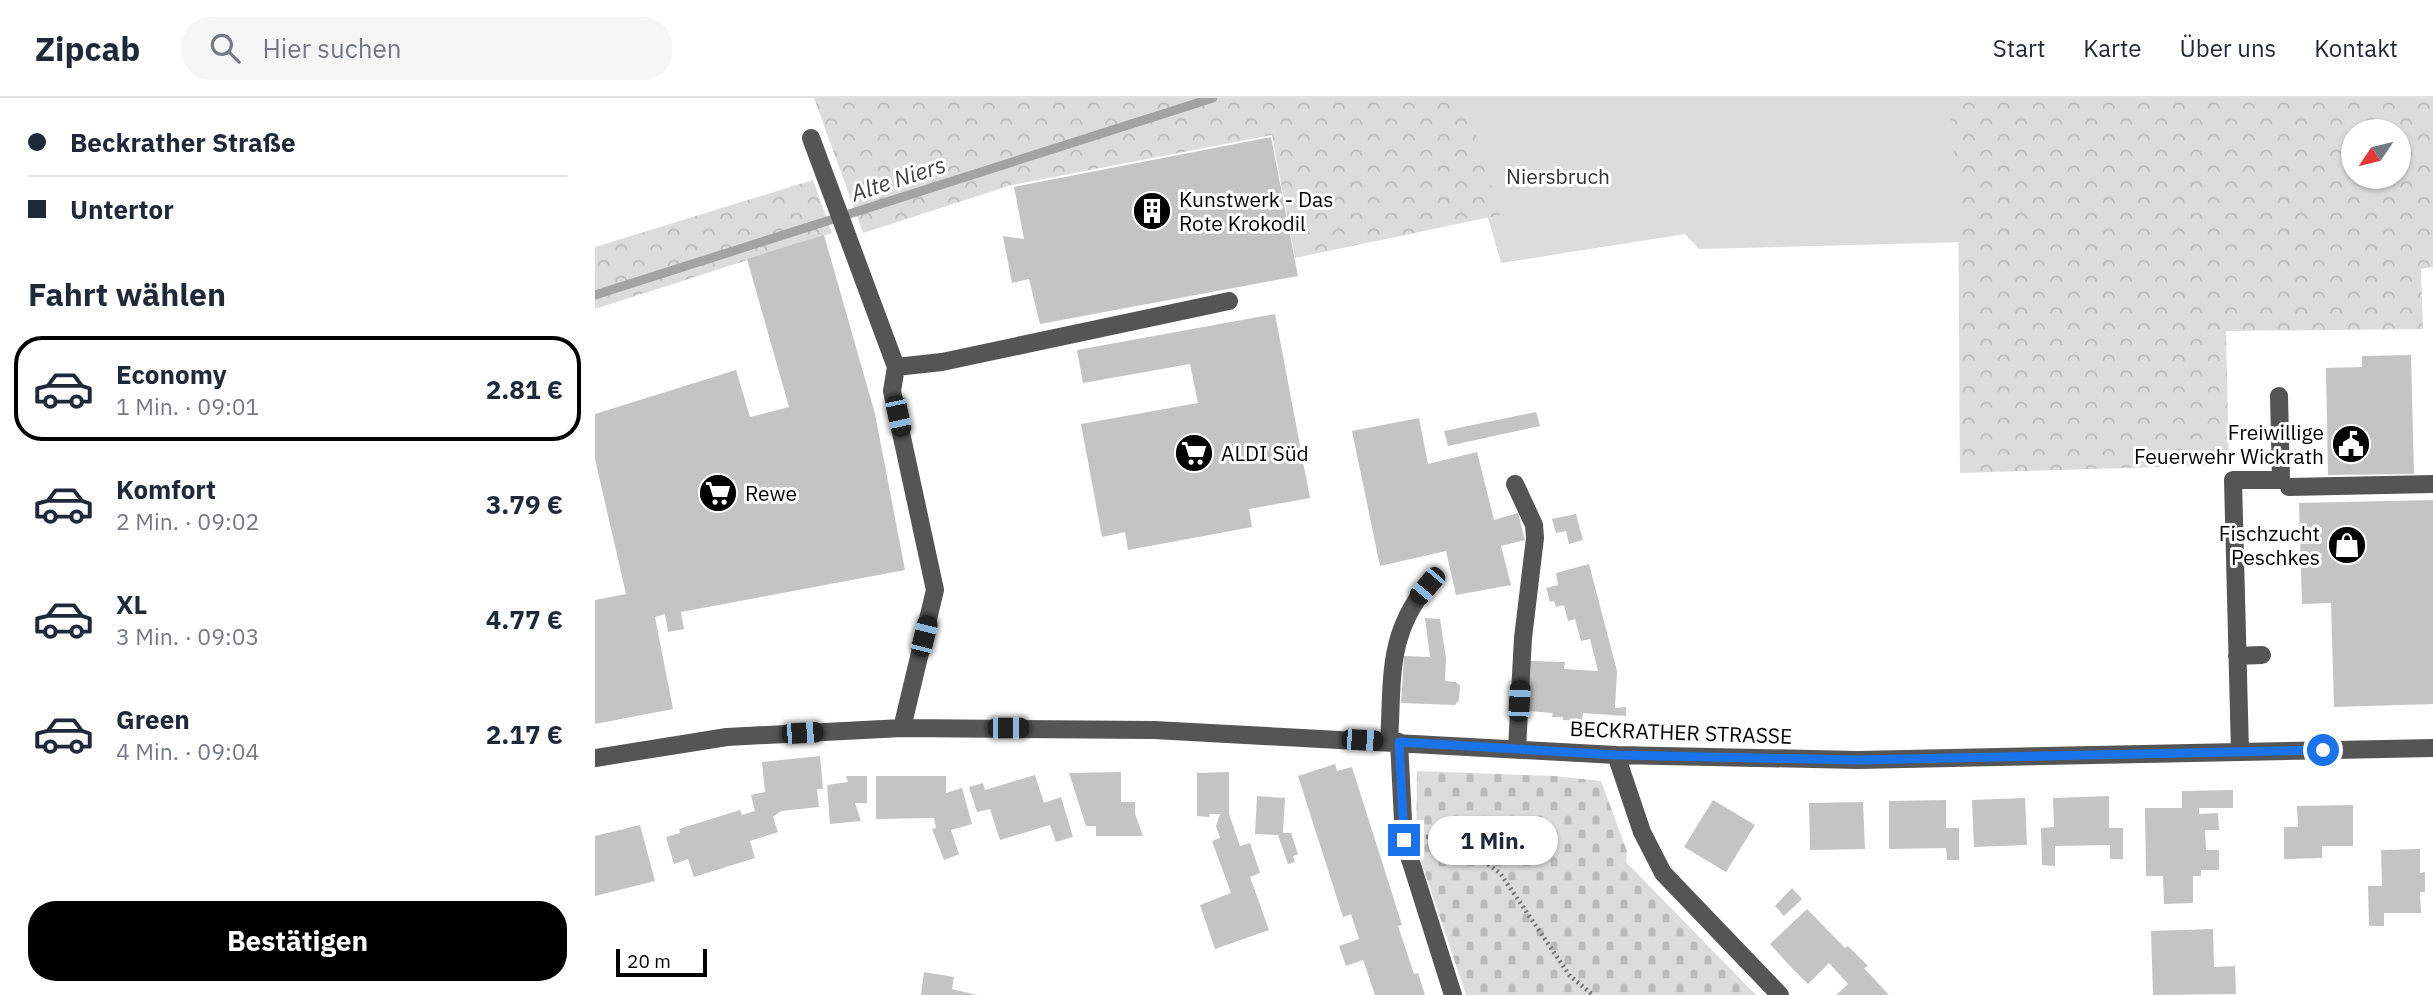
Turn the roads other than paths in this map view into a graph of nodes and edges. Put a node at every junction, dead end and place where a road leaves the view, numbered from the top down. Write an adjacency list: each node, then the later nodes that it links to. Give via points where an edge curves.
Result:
1 (811, 138): 3 (street)
2 (1229, 301): 3 (street, via 942,362)
3 (896, 366): 11 (street, via 892,391 935,590)
4 (2279, 396): 7 (street)
5 (1515, 484): 14 (street, via 1534,525 1535,538)
6 (2433, 484): 7 (street)
7 (2287, 486): 10 (street, via 2232,480)
8 (1427, 586): 12 (street, via 1403,620 1396,641)
9 (2262, 655): 10 (street)
10 (2238, 656): 15 (street)
11 (902, 728): 12 (street, BECKRATHER STRASSE, via 1101,728); 17 (street, BECKRATHER STRASSE, via 727,737)
12 (1394, 742): 14 (street, BECKRATHER STRASSE); 18 (street, via 1404,840)
13 (2433, 748): 15 (street, BECKRATHER STRASSE)
14 (1517, 749): 16 (street, BECKRATHER STRASSE)
15 (2240, 751): 16 (street, BECKRATHER STRASSE, via 1858,760)
16 (1616, 755): 19 (street, via 1642,832 1664,873)
17 (595, 758)
18 (1453, 995)
19 (1780, 995)

